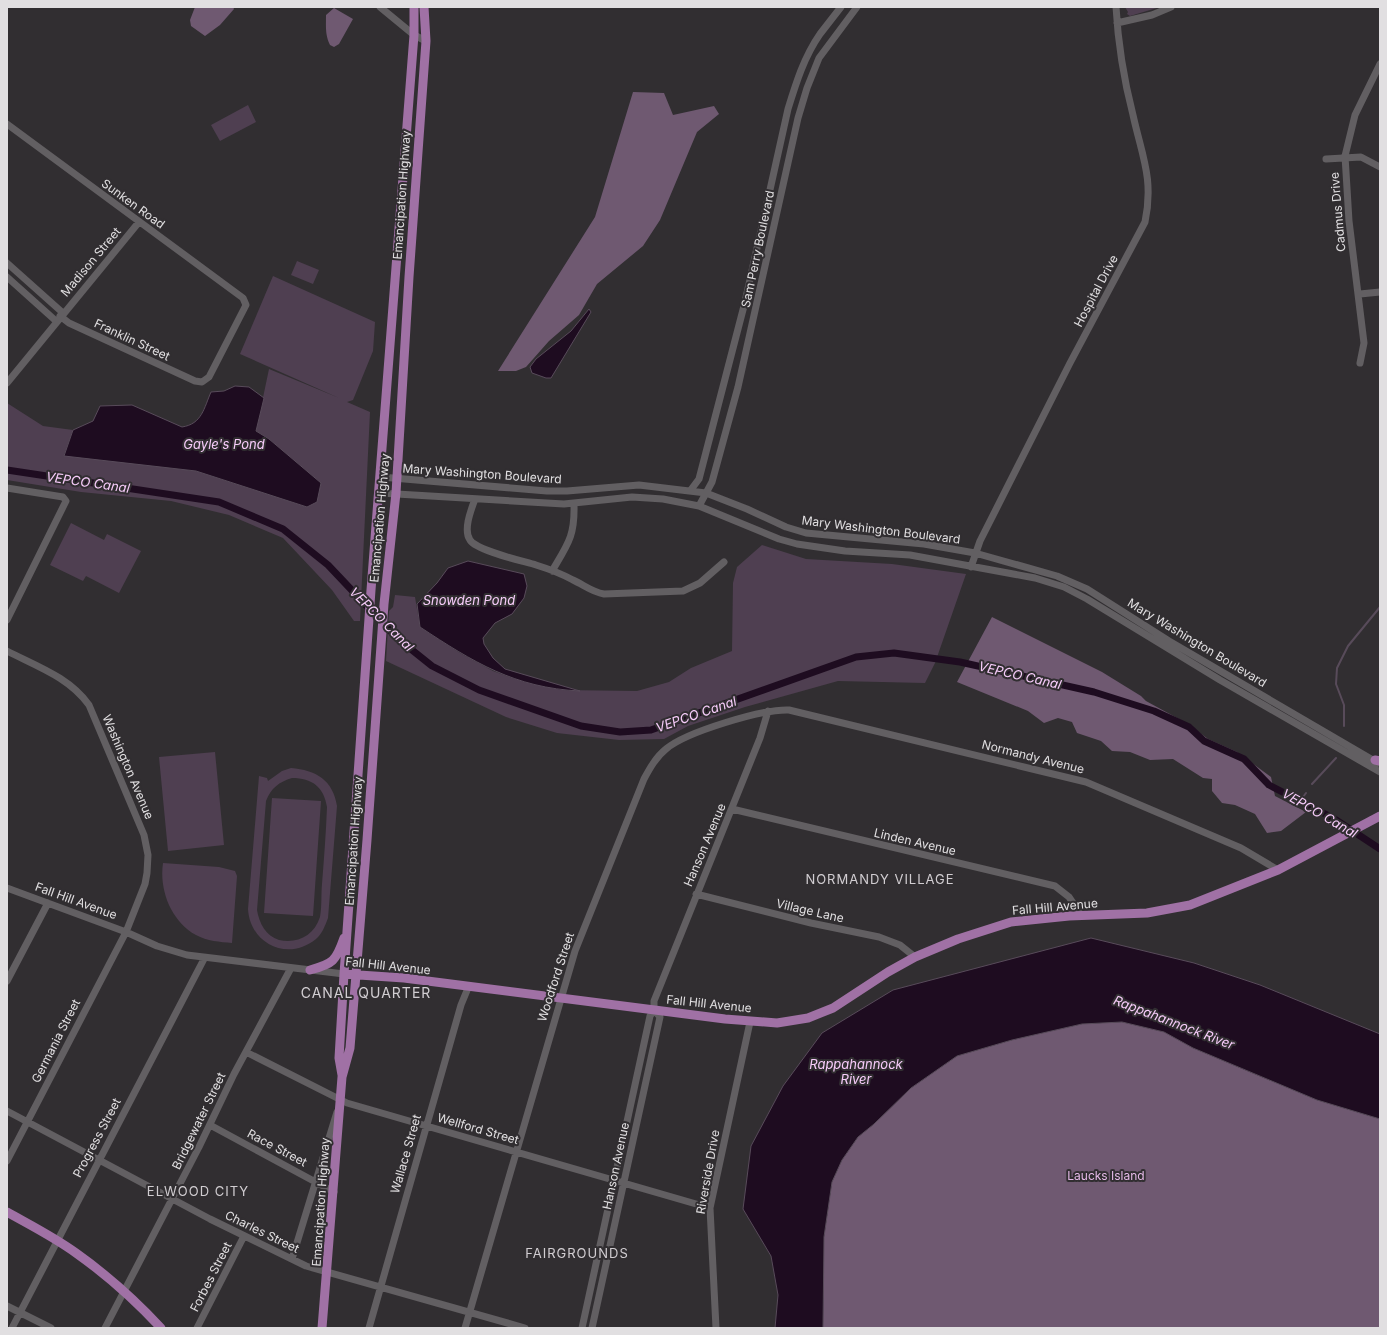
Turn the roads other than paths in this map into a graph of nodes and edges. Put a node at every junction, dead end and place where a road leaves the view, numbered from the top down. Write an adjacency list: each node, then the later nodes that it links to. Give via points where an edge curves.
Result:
1 (380, 7): 9 (street)
2 (414, 7): 9 (main road, Emancipation Highway)
3 (424, 7): 10 (main road, Emancipation Highway)
4 (842, 7): 28 (street, Sam Perry Boulevard, via 819,35 797,80 788,109 725,384 699,479)
5 (857, 7): 31 (street, Sam Perry Boulevard, via 819,58 798,118 738,387 712,482)
6 (1116, 7): 8 (street, Hospital Drive)
7 (1171, 7): 8 (street, via 1152,15)
8 (1117, 22): 35 (street, Hospital Drive, via 1132,115 1148,175 1149,202 1145,222)
9 (414, 35): 10 (street); 25 (main road, Emancipation Highway)
10 (425, 38): 26 (main road, Emancipation Highway)
11 (1380, 64): 13 (street, Cadmus Drive, via 1355,115)
12 (7, 124): 16 (street, Sunken Road)
13 (1345, 156): 14 (street); 15 (street, via 1361,156); 20 (street, Cadmus Drive, via 1353,255)
14 (1326, 159)
15 (1380, 167)
16 (139, 222): 21 (street, Madison Street); 23 (street, Sunken Road, via 244,298 245,308 209,377 202,382)
17 (7, 264): 21 (street, Franklin Street)
18 (7, 277): 21 (street, Franklin Street)
19 (1380, 292): 20 (street)
20 (1360, 294): 22 (street, Cadmus Drive, via 1364,343)
21 (60, 317): 23 (street, Franklin Street); 24 (street, Madison Street)
22 (1360, 363)
23 (195, 381)
24 (7, 383)
25 (381, 477): 26 (street, Mary Washington Boulevard); 29 (main road, Emancipation Highway)
26 (397, 479): 28 (street, Mary Washington Boulevard, via 547,491 640,485); 30 (main road, Emancipation Highway)
27 (7, 488): 39 (street, via 65,498 66,503)
28 (690, 491): 31 (street, Mary Washington Boulevard)
29 (380, 493): 30 (street, Mary Washington Boulevard); 51 (main road, Emancipation Highway)
30 (396, 493): 32 (street, Mary Washington Boulevard); 58 (main road, Emancipation Highway, via 380,648)
31 (706, 493): 34 (street, Sam Perry Boulevard); 35 (street, Mary Washington Boulevard, via 806,533 924,544)
32 (475, 499): 33 (street, Mary Washington Boulevard); 38 (street, via 469,517 468,535 472,543 503,556)
33 (574, 504): 34 (street, Mary Washington Boulevard, via 632,497 663,499); 38 (street, via 574,527 570,542)
34 (699, 506): 37 (street, Mary Washington Boulevard, via 797,544 846,551 910,555)
35 (975, 553): 37 (street, Hospital Drive); 42 (street, Mary Washington Boulevard, via 1056,576 1087,589 1173,644)
36 (724, 562): 38 (street, via 690,589 669,593 604,594)
37 (971, 567): 43 (street, Mary Washington Boulevard, via 1035,578 1070,590)
38 (552, 571)
39 (7, 620)
40 (7, 651): 52 (street, Washington Avenue, via 64,680 82,696 93,713 130,800 144,835 148,860 145,884)
41 (768, 711): 44 (street, Hanson Avenue); 46 (street, Normandy Avenue, via 789,710 1086,782 1241,848); 61 (street, Woodford Street, via 680,740 658,757 640,789 575,951)
42 (1378, 762)
43 (1380, 772)
44 (732, 809): 48 (street, Hanson Avenue); 50 (street, Linden Avenue, via 1055,886 1069,897)
45 (1377, 818): 46 (main road, Fall Hill Avenue)
46 (1278, 870): 50 (main road, Fall Hill Avenue, via 1204,900 1167,910 1135,914)
47 (7, 888): 49 (street, Fall Hill Avenue)
48 (696, 894): 53 (street, Village Lane, via 879,937 900,944); 62 (street, Hanson Avenue, via 654,1001)
49 (48, 903): 52 (street, Fall Hill Avenue); 59 (street)
50 (1081, 915): 53 (main road, Fall Hill Avenue, via 1011,922 958,939)
51 (348, 926): 56 (main road, via 334,960); 57 (main road, Emancipation Highway)
52 (126, 932): 54 (street, Fall Hill Avenue, via 170,951); 68 (street, Germania Street)
53 (915, 957): 63 (main road, Fall Hill Avenue, via 823,1012 796,1021)
54 (204, 959): 55 (street, Fall Hill Avenue); 72 (street, Progress Street)
55 (291, 968): 56 (street, Fall Hill Avenue); 64 (street, Bridgewater Street)
56 (310, 970): 57 (street, Fall Hill Avenue)
57 (344, 974): 58 (main road, Fall Hill Avenue); 65 (main road, Emancipation Highway, via 339,1058)
58 (355, 974): 60 (main road, Fall Hill Avenue, via 404,978); 65 (main road, Emancipation Highway, via 350,1048)
59 (7, 981)
60 (468, 988): 61 (main road, Fall Hill Avenue); 70 (street, Wallace Street)
61 (560, 998): 62 (main road, Fall Hill Avenue); 71 (street, Woodford Street)
62 (654, 1010): 63 (main road, Fall Hill Avenue); 74 (street, Hanson Avenue, via 650,1016); 76 (street, Hanson Avenue, via 660,1017)
63 (750, 1022): 79 (street, Riverside Drive)
64 (246, 1052): 66 (street, Wellford Street); 69 (street, Bridgewater Street)
65 (342, 1077): 66 (main road, Emancipation Highway)
66 (340, 1101): 70 (street, Wellford Street); 75 (street); 77 (main road, Emancipation Highway)
67 (7, 1112): 68 (street, Charles Street)
68 (27, 1122): 72 (street, Charles Street); 73 (street, Germania Street)
69 (210, 1125): 75 (street, Race Street); 78 (street, Bridgewater Street)
70 (426, 1125): 71 (street, Wellford Street); 85 (street, Wallace Street)
71 (517, 1152): 74 (street, Wellford Street); 89 (street, Woodford Street)
72 (99, 1160): 78 (street, Charles Street); 82 (street, Progress Street)
73 (7, 1161)
74 (614, 1179): 76 (street, Wellford Street); 99 (street, Hanson Avenue)
75 (315, 1182): 77 (street, Race Street); 83 (street)
76 (624, 1182): 79 (street, Wellford Street); 100 (street, Hanson Avenue)
77 (334, 1192): 84 (main road, Emancipation Highway)
78 (172, 1198): 81 (street, Charles Street); 86 (street, Bridgewater Street)
79 (710, 1208): 101 (street, Riverside Drive)
80 (7, 1212): 82 (main road)
81 (244, 1236): 83 (street, Charles Street); 94 (street, Forbes Street)
82 (56, 1240): 86 (main road, via 96,1267); 88 (street, Progress Street)
83 (292, 1259): 84 (street, Charles Street)
84 (327, 1273): 85 (street, Charles Street); 95 (main road, Emancipation Highway)
85 (380, 1286): 89 (street, Charles Street); 96 (street, Wallace Street)
86 (123, 1290): 92 (street, Bridgewater Street); 93 (main road)
87 (7, 1306): 88 (street)
88 (20, 1313): 90 (street, Progress Street); 91 (street)
89 (470, 1313): 97 (street, Woodford Street); 98 (street, Charles Street)
90 (12, 1328)
91 (51, 1328)
92 (105, 1328)
93 (161, 1328)
94 (197, 1328)
95 (322, 1328)
96 (369, 1328)
97 (465, 1328)
98 (525, 1328)
99 (582, 1328)
100 (592, 1328)
101 (716, 1328)

